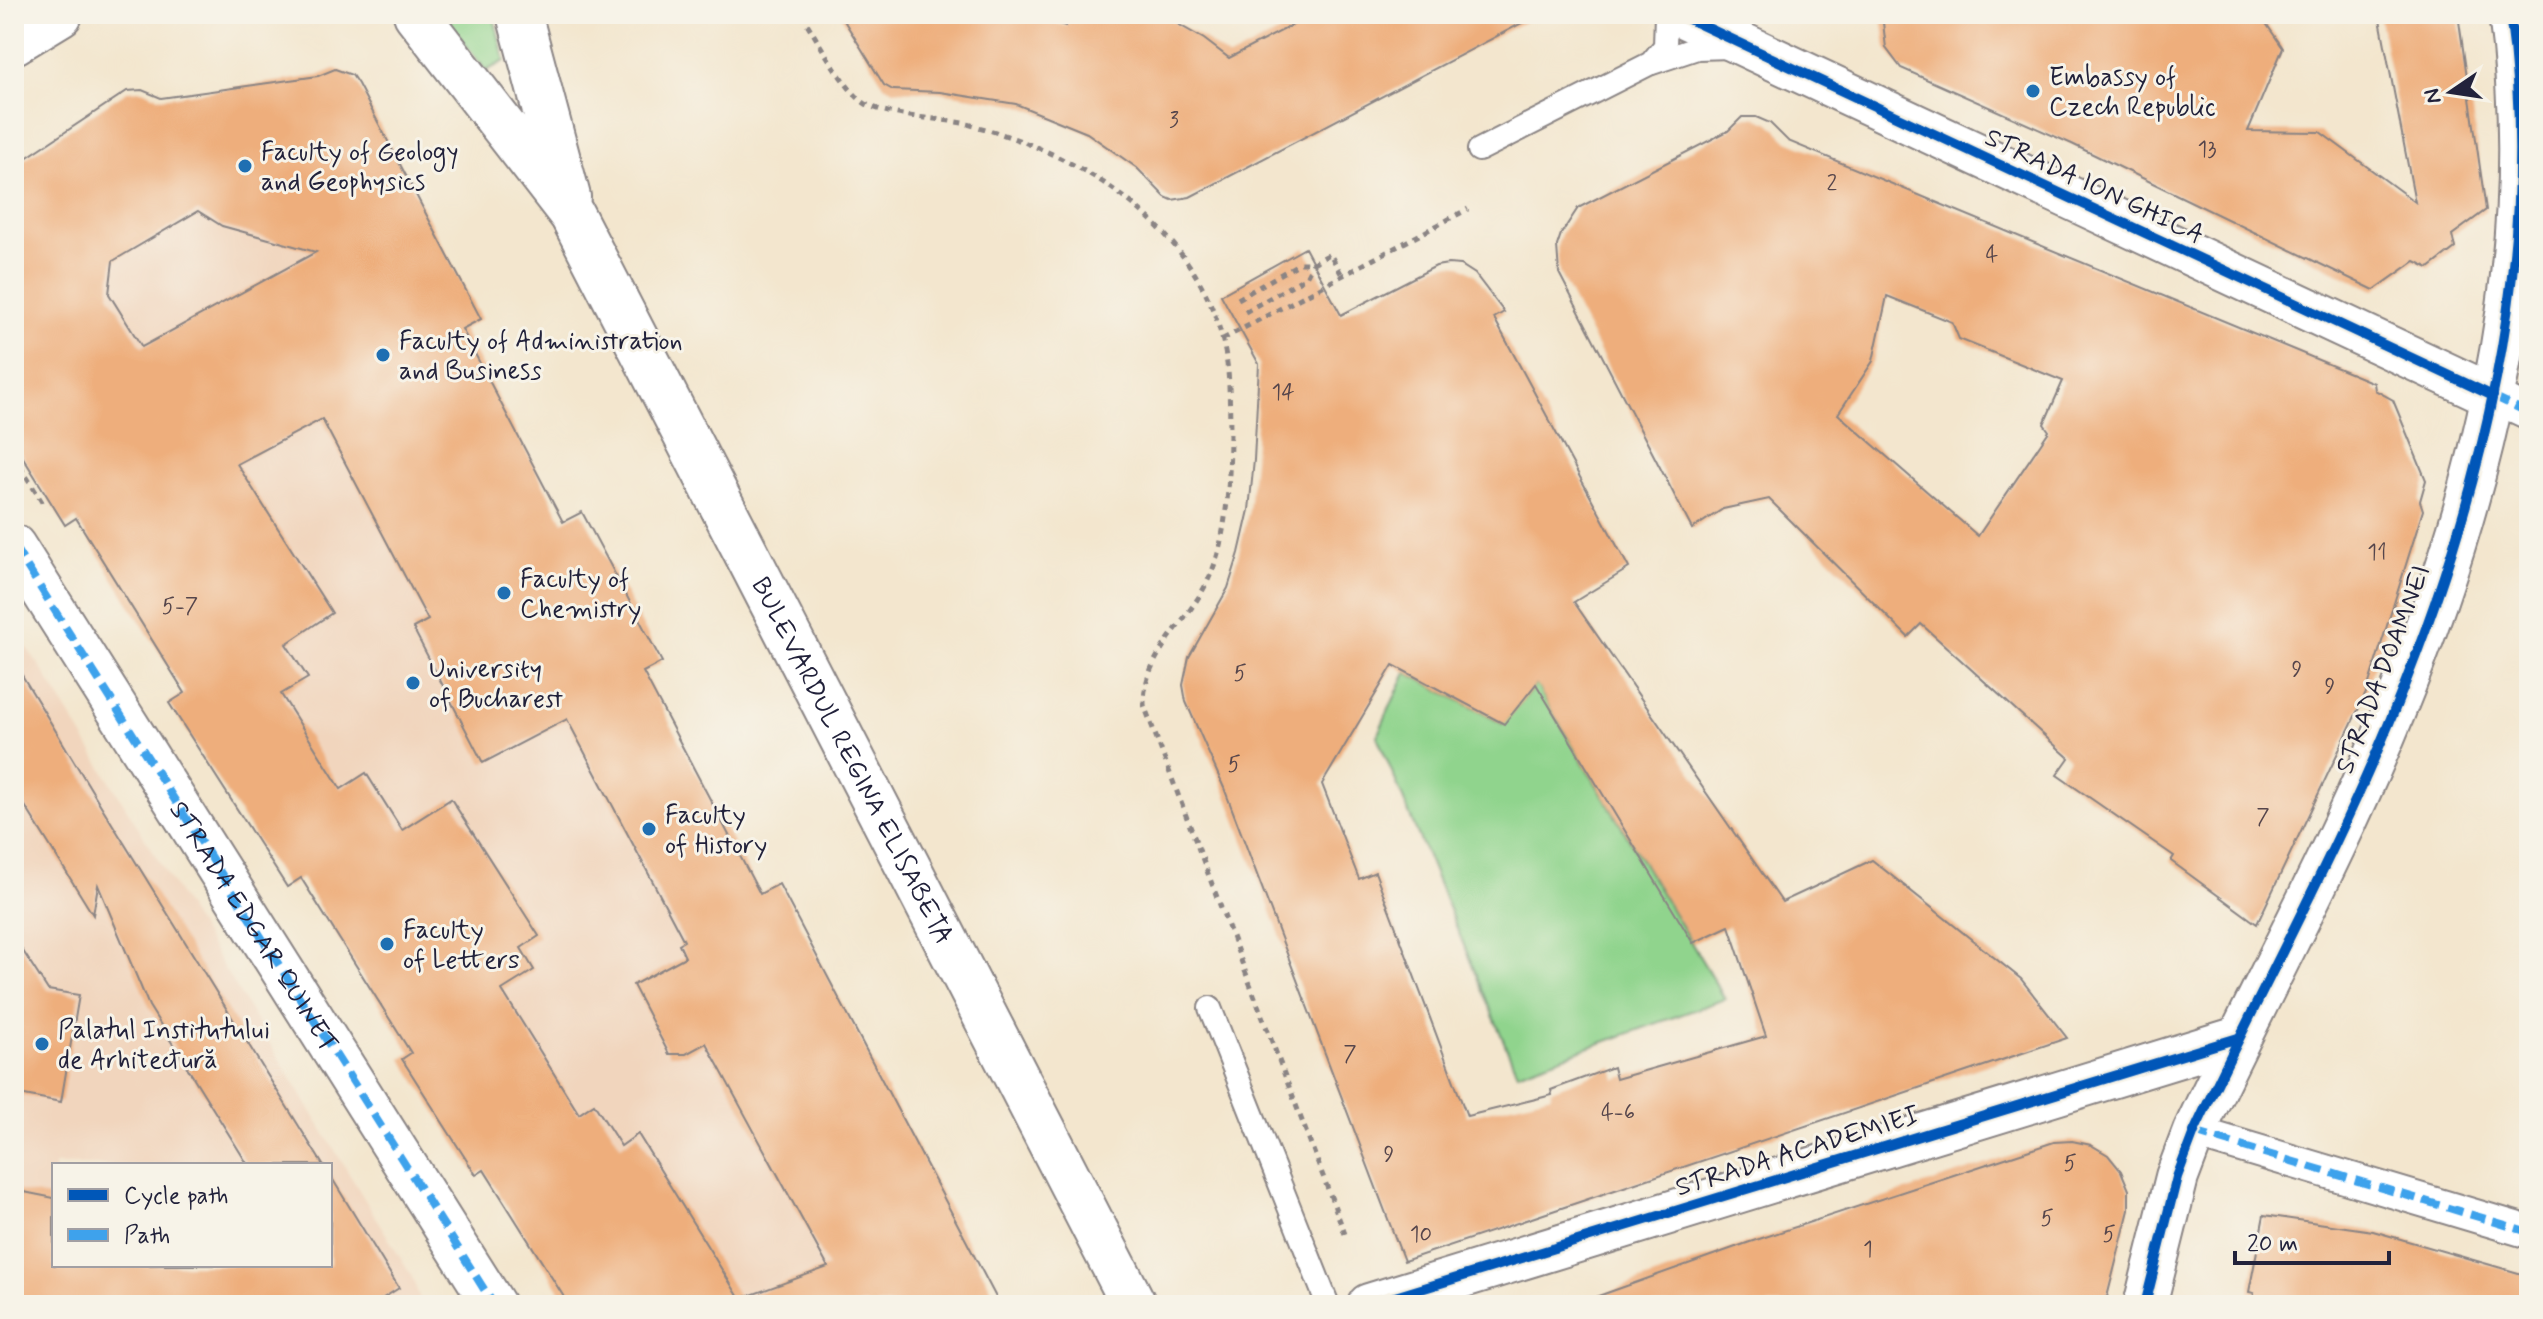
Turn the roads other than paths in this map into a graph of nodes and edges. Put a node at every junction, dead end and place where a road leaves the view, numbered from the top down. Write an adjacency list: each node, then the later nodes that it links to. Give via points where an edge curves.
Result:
1 (60, 14): 7 (main road)
2 (416, 14): 11 (main road, BULEVARDUL REGINA ELISABETA)
3 (519, 14): 11 (main road, BULEVARDUL REGINA ELISABETA)
4 (1666, 14): 9 (lane, via 1665,46)
5 (1678, 14): 8 (street, STRADA ION GHICA)
6 (2510, 14): 12 (street, STRADA DOAMNEI, via 2520,114 2519,194 2505,334)
7 (14, 42)
8 (1746, 46): 9 (lane, via 1697,48); 12 (street, STRADA ION GHICA)
9 (1651, 63): 10 (lane)
10 (1479, 150)
11 (572, 215): 19 (main road, BULEVARDUL REGINA ELISABETA)
12 (2511, 404): 15 (street, STRADA DOAMNEI, via 2394,711)
13 (16, 547): 18 (street, STRADA EDGAR QUINET)
14 (1210, 1008): 20 (lane)
15 (2238, 1038): 16 (street, STRADA DOAMNEI); 21 (street, STRADA ACADEMIEI)
16 (2194, 1132): 17 (street); 22 (street, STRADA DOAMNEI, via 2177,1177)
17 (2529, 1232)
18 (494, 1305)
19 (1134, 1305)
20 (1328, 1305)
21 (1370, 1305)
22 (2145, 1305)

